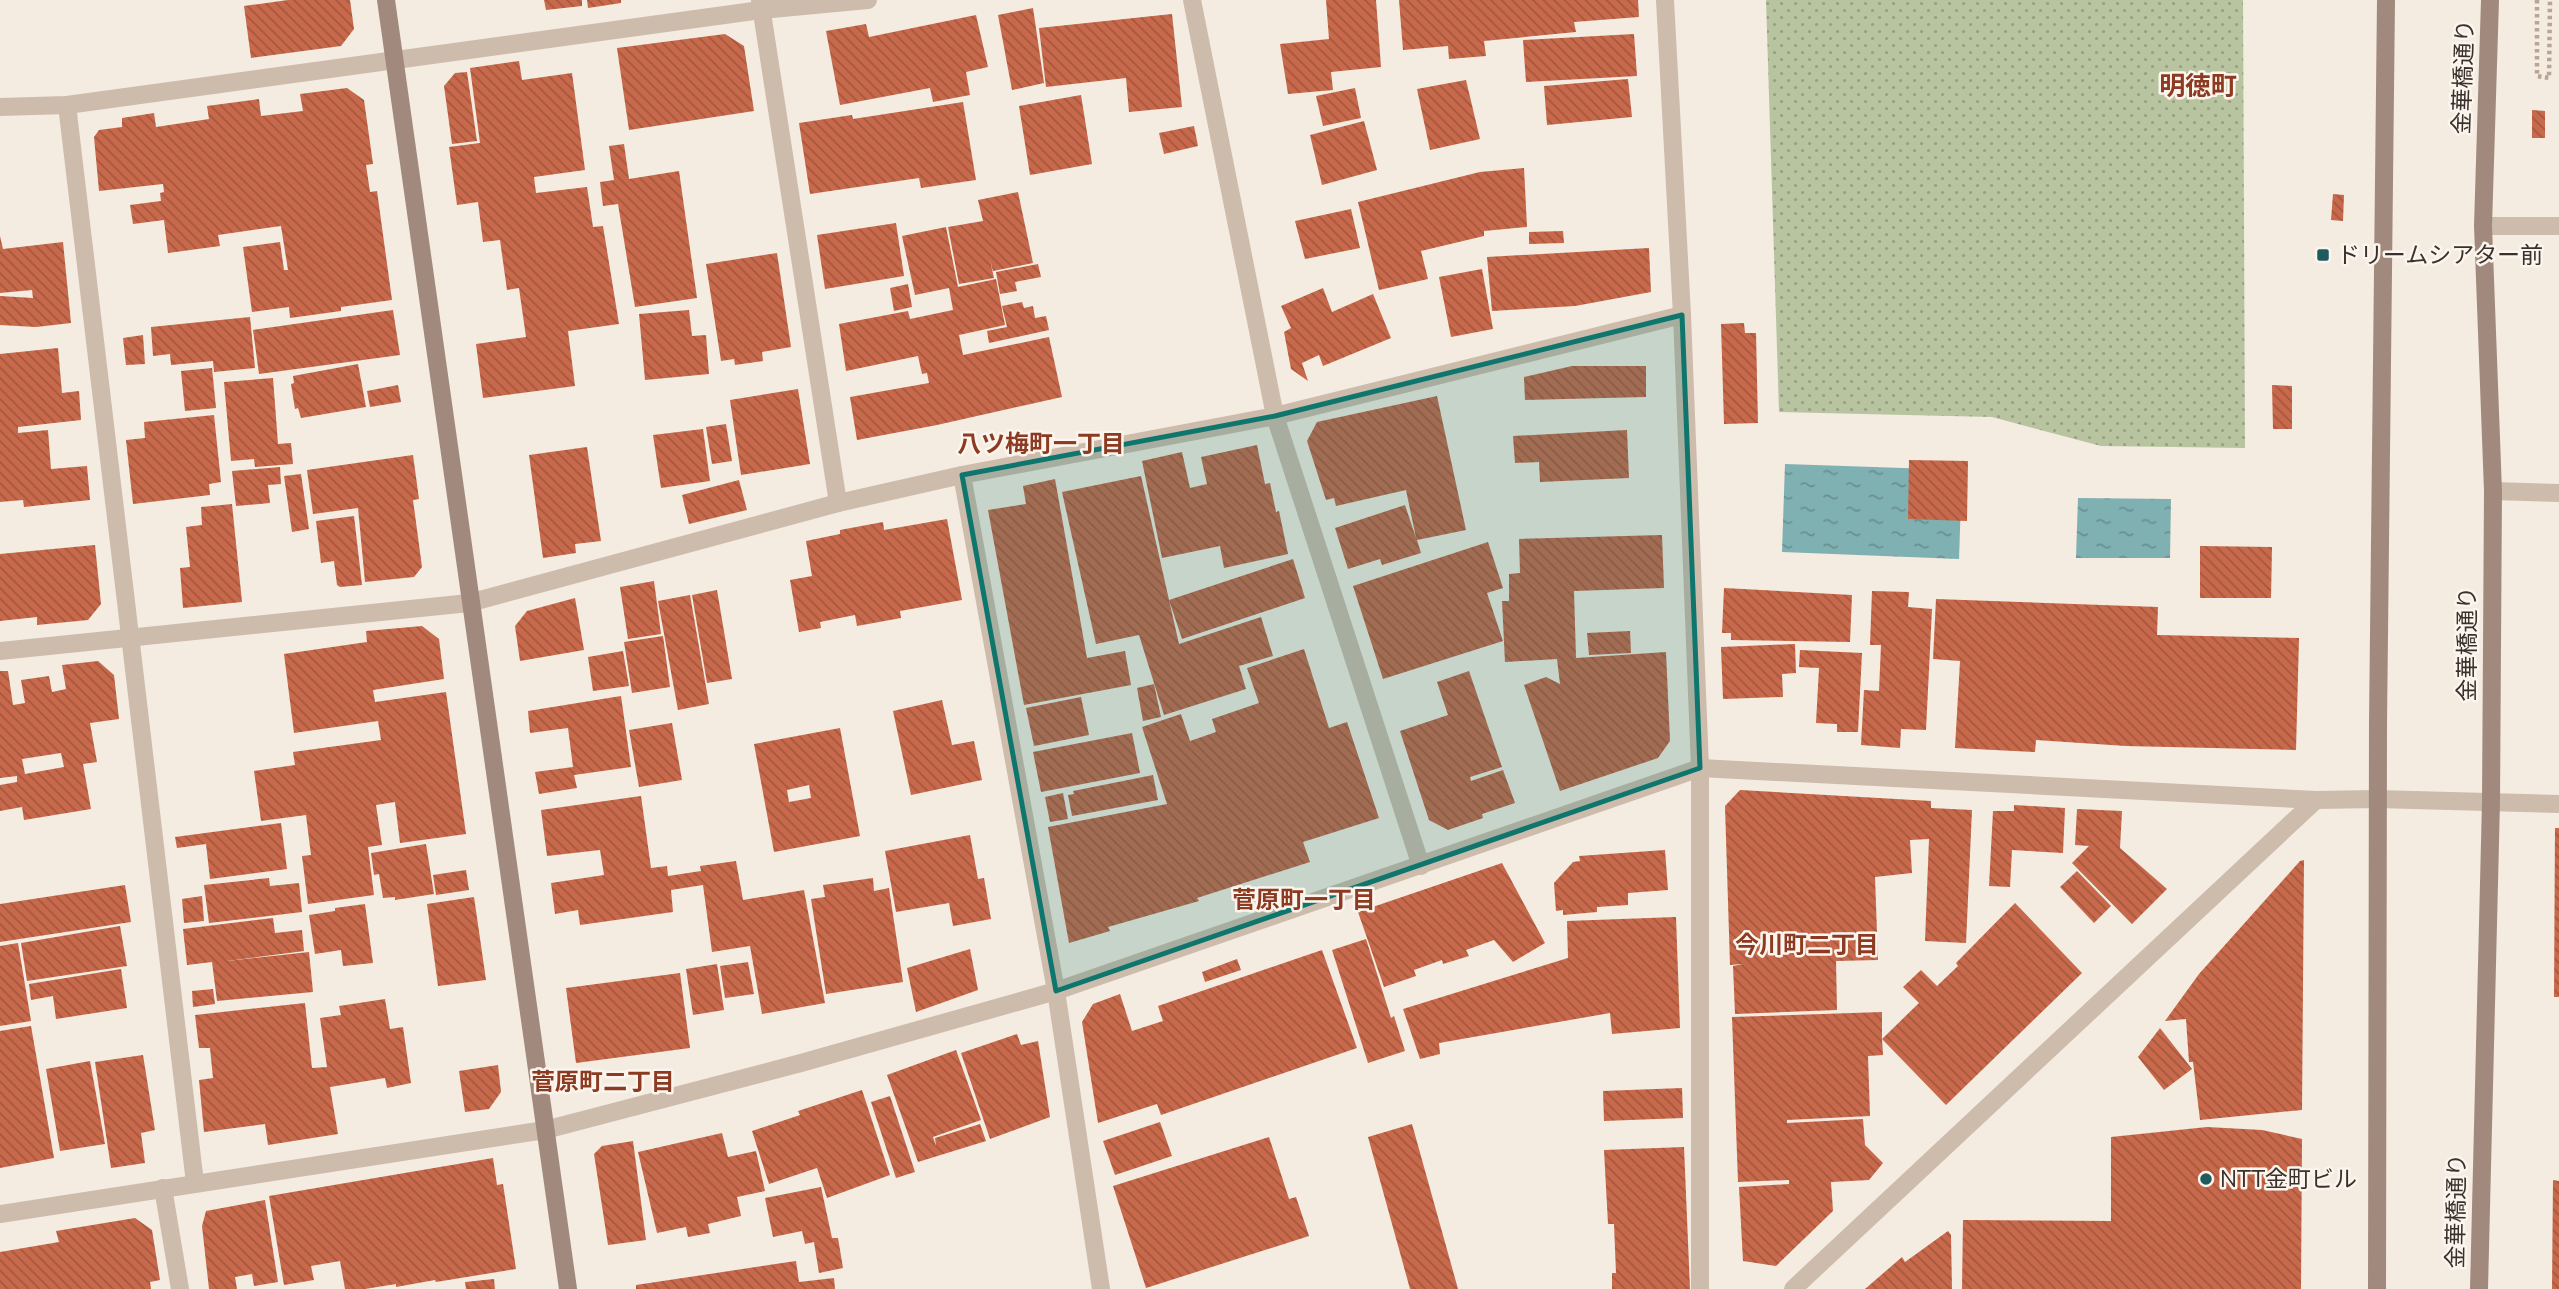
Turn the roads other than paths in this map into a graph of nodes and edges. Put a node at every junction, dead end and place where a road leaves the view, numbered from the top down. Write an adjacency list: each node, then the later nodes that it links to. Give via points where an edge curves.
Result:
1 (386, 0): 8 (main road)
2 (869, 0): 7 (street)
3 (1192, 0): 14 (street)
4 (1665, 0): 13 (street)
5 (2386, 0): 23 (main road)
6 (2490, 0): 11 (main road, 金華橋通り)
7 (761, 5): 8 (street); 18 (street)
8 (394, 59): 9 (street); 19 (main road)
9 (67, 105): 10 (street); 20 (street)
10 (0, 107)
11 (2483, 226): 12 (street); 16 (main road, 金華橋通り)
12 (2559, 226)
13 (1682, 315): 14 (street); 22 (street)
14 (1275, 416): 15 (street); 27 (street)
15 (962, 475): 18 (street); 28 (street)
16 (2493, 491): 17 (street); 25 (main road, 金華橋通り)
17 (2559, 493)
18 (838, 503): 19 (street)
19 (469, 603): 20 (street); 29 (main road)
20 (131, 636): 21 (street); 30 (street)
21 (0, 650)
22 (1700, 768): 24 (street); 27 (street); 36 (street)
23 (2377, 799): 24 (street); 25 (street); 38 (main road)
24 (2316, 800): 37 (street)
25 (2491, 802): 26 (street); 39 (main road, 金華橋通り)
26 (2559, 804)
27 (1421, 866): 28 (street)
28 (1056, 991): 29 (street); 35 (street)
29 (545, 1130): 30 (street); 34 (main road)
30 (195, 1183): 31 (street)
31 (163, 1188): 32 (street); 33 (street)
32 (0, 1214)
33 (180, 1289)
34 (568, 1289)
35 (1101, 1289)
36 (1700, 1289)
37 (1793, 1289)
38 (2377, 1289)
39 (2479, 1289)

